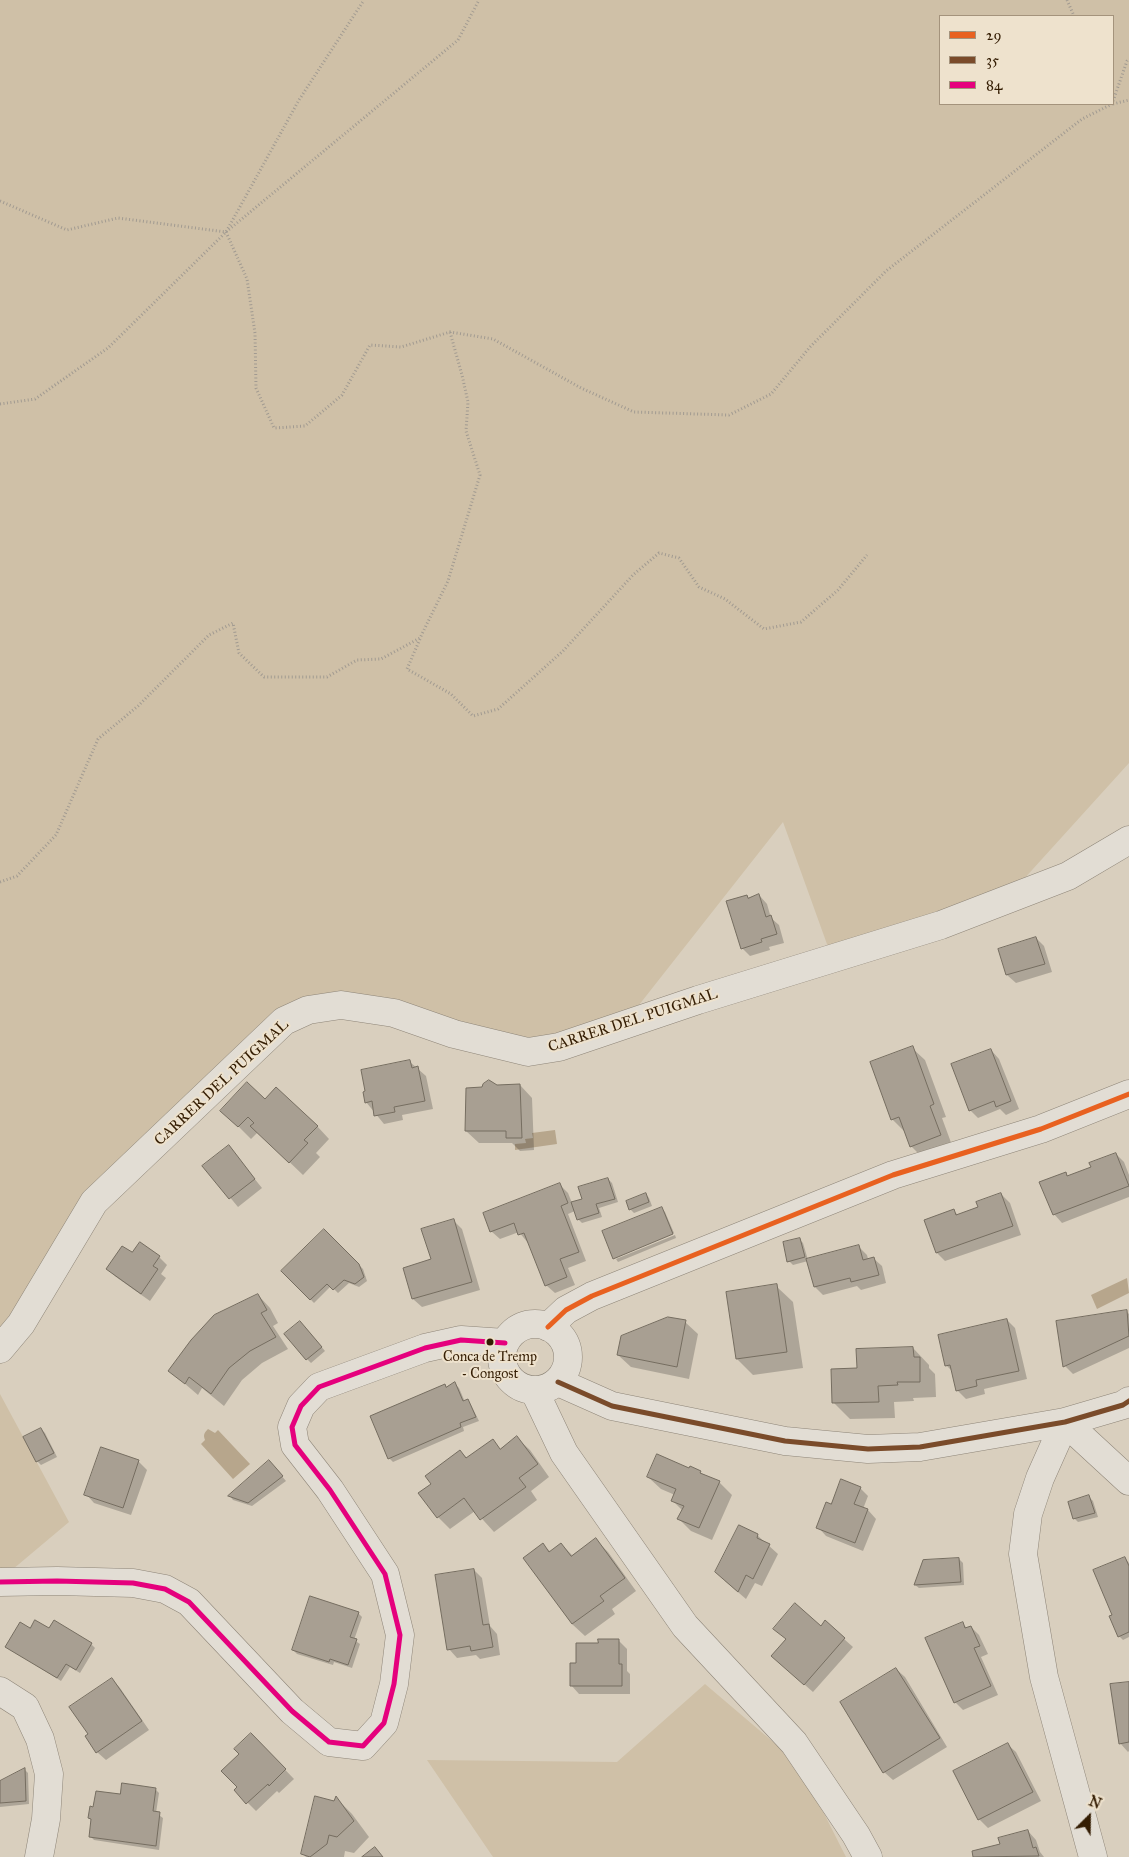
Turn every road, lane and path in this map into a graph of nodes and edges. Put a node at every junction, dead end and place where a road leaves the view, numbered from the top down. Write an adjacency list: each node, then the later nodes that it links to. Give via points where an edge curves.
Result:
1 (364, 0): 11 (path, via 299,100)
2 (479, 0): 11 (path, via 458,40)
3 (1067, 0): 4 (path)
4 (1074, 15)
5 (1129, 59): 6 (path)
6 (1114, 100)
7 (1129, 100): 8 (path)
8 (1114, 103)
9 (1109, 105): 12 (path, via 1082,118 886,271 810,347 771,394 730,415 634,412 581,388 493,339)
10 (0, 201): 11 (path, via 66,230 118,218)
11 (226, 232): 12 (path, via 247,279 255,332 256,388 274,428 304,426 342,395 370,345 401,347); 13 (path, via 108,348 35,399)
12 (450, 332): 15 (path, via 468,402 466,430 480,475 448,581)
13 (0, 404)
14 (867, 555): 15 (path, via 838,590 801,622 764,628 725,599 699,587 679,558 659,553 633,575 563,651 498,709 473,716 451,694 407,669)
15 (420, 638): 17 (path, via 381,659 357,660 327,677 264,677 239,653 233,623 209,635 138,706 98,739 56,835 17,876)
16 (1129, 840): 21 (street, CARRER DEL PUIGMAL, via 1068,876 940,924 559,1047 528,1052 454,1034 394,1013 341,1005 308,1010 284,1021 94,1202 21,1324)
17 (0, 882)
18 (1129, 1094): 19 (street, via 1041,1129 892,1175 592,1296 566,1310)
19 (548, 1328): 20 (street, via 523,1325 512,1332); 22 (street, via 556,1331 564,1341 568,1362 564,1373)
20 (505, 1343): 22 (street, via 504,1368 510,1378 522,1387); 26 (street, via 461,1340 425,1348 318,1387 301,1406 292,1427 295,1445 330,1490 385,1574 400,1635 394,1684 384,1723 363,1746 329,1742 292,1711 189,1602 165,1589 133,1583)
21 (0, 1349)
22 (546, 1386): 24 (street, via 612,1406 785,1441 868,1450 920,1447); 29 (street, via 564,1454 685,1626 794,1742)
23 (1129, 1401): 24 (street)
24 (1065, 1422): 25 (street); 30 (street, via 1028,1514 1023,1554 1044,1677)
25 (1129, 1481)
26 (0, 1582)
27 (0, 1691): 28 (street, via 25,1707 40,1739 49,1774)
28 (39, 1857)
29 (868, 1857)
30 (1092, 1857)

